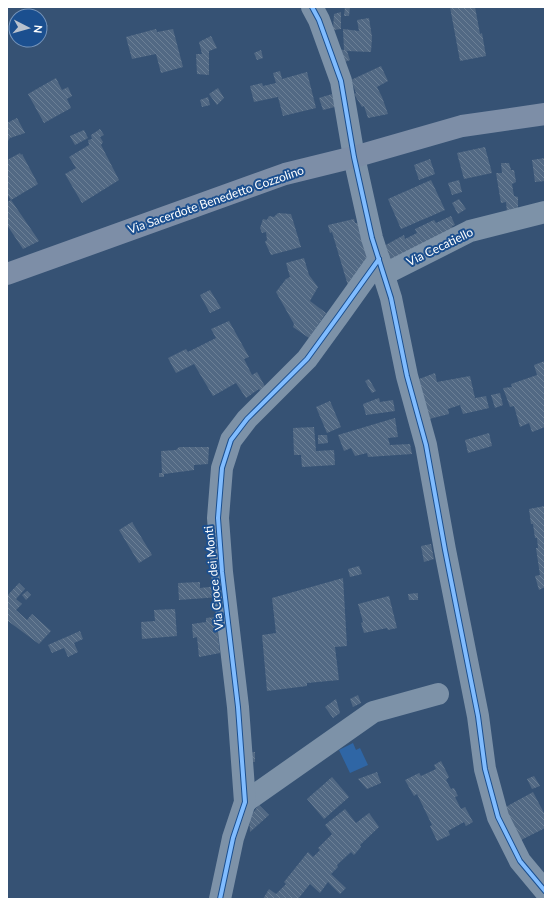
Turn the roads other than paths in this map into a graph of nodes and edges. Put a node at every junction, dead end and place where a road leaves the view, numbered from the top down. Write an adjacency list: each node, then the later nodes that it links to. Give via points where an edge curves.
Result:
1 (312, 7): 3 (street, via 341,81)
2 (545, 114): 3 (main road, Via Sacerdote Benedetto Cozzolino, via 462,126)
3 (354, 157): 5 (street); 6 (main road, Via Sacerdote Benedetto Cozzolino, via 285,174)
4 (545, 212): 5 (street, Via Cecatiello, via 470,231)
5 (381, 267): 8 (street, Via Croce dei Monti, via 339,315 307,359 247,419 231,440 222,468 218,518 238,707); 9 (street, via 426,445 478,716 485,769 498,816 520,861)
6 (7, 274)
7 (438, 694): 8 (street, via 373,712)
8 (245, 802): 10 (street, Via Croce dei Monti, via 233,838)
9 (545, 891)
10 (220, 899)

